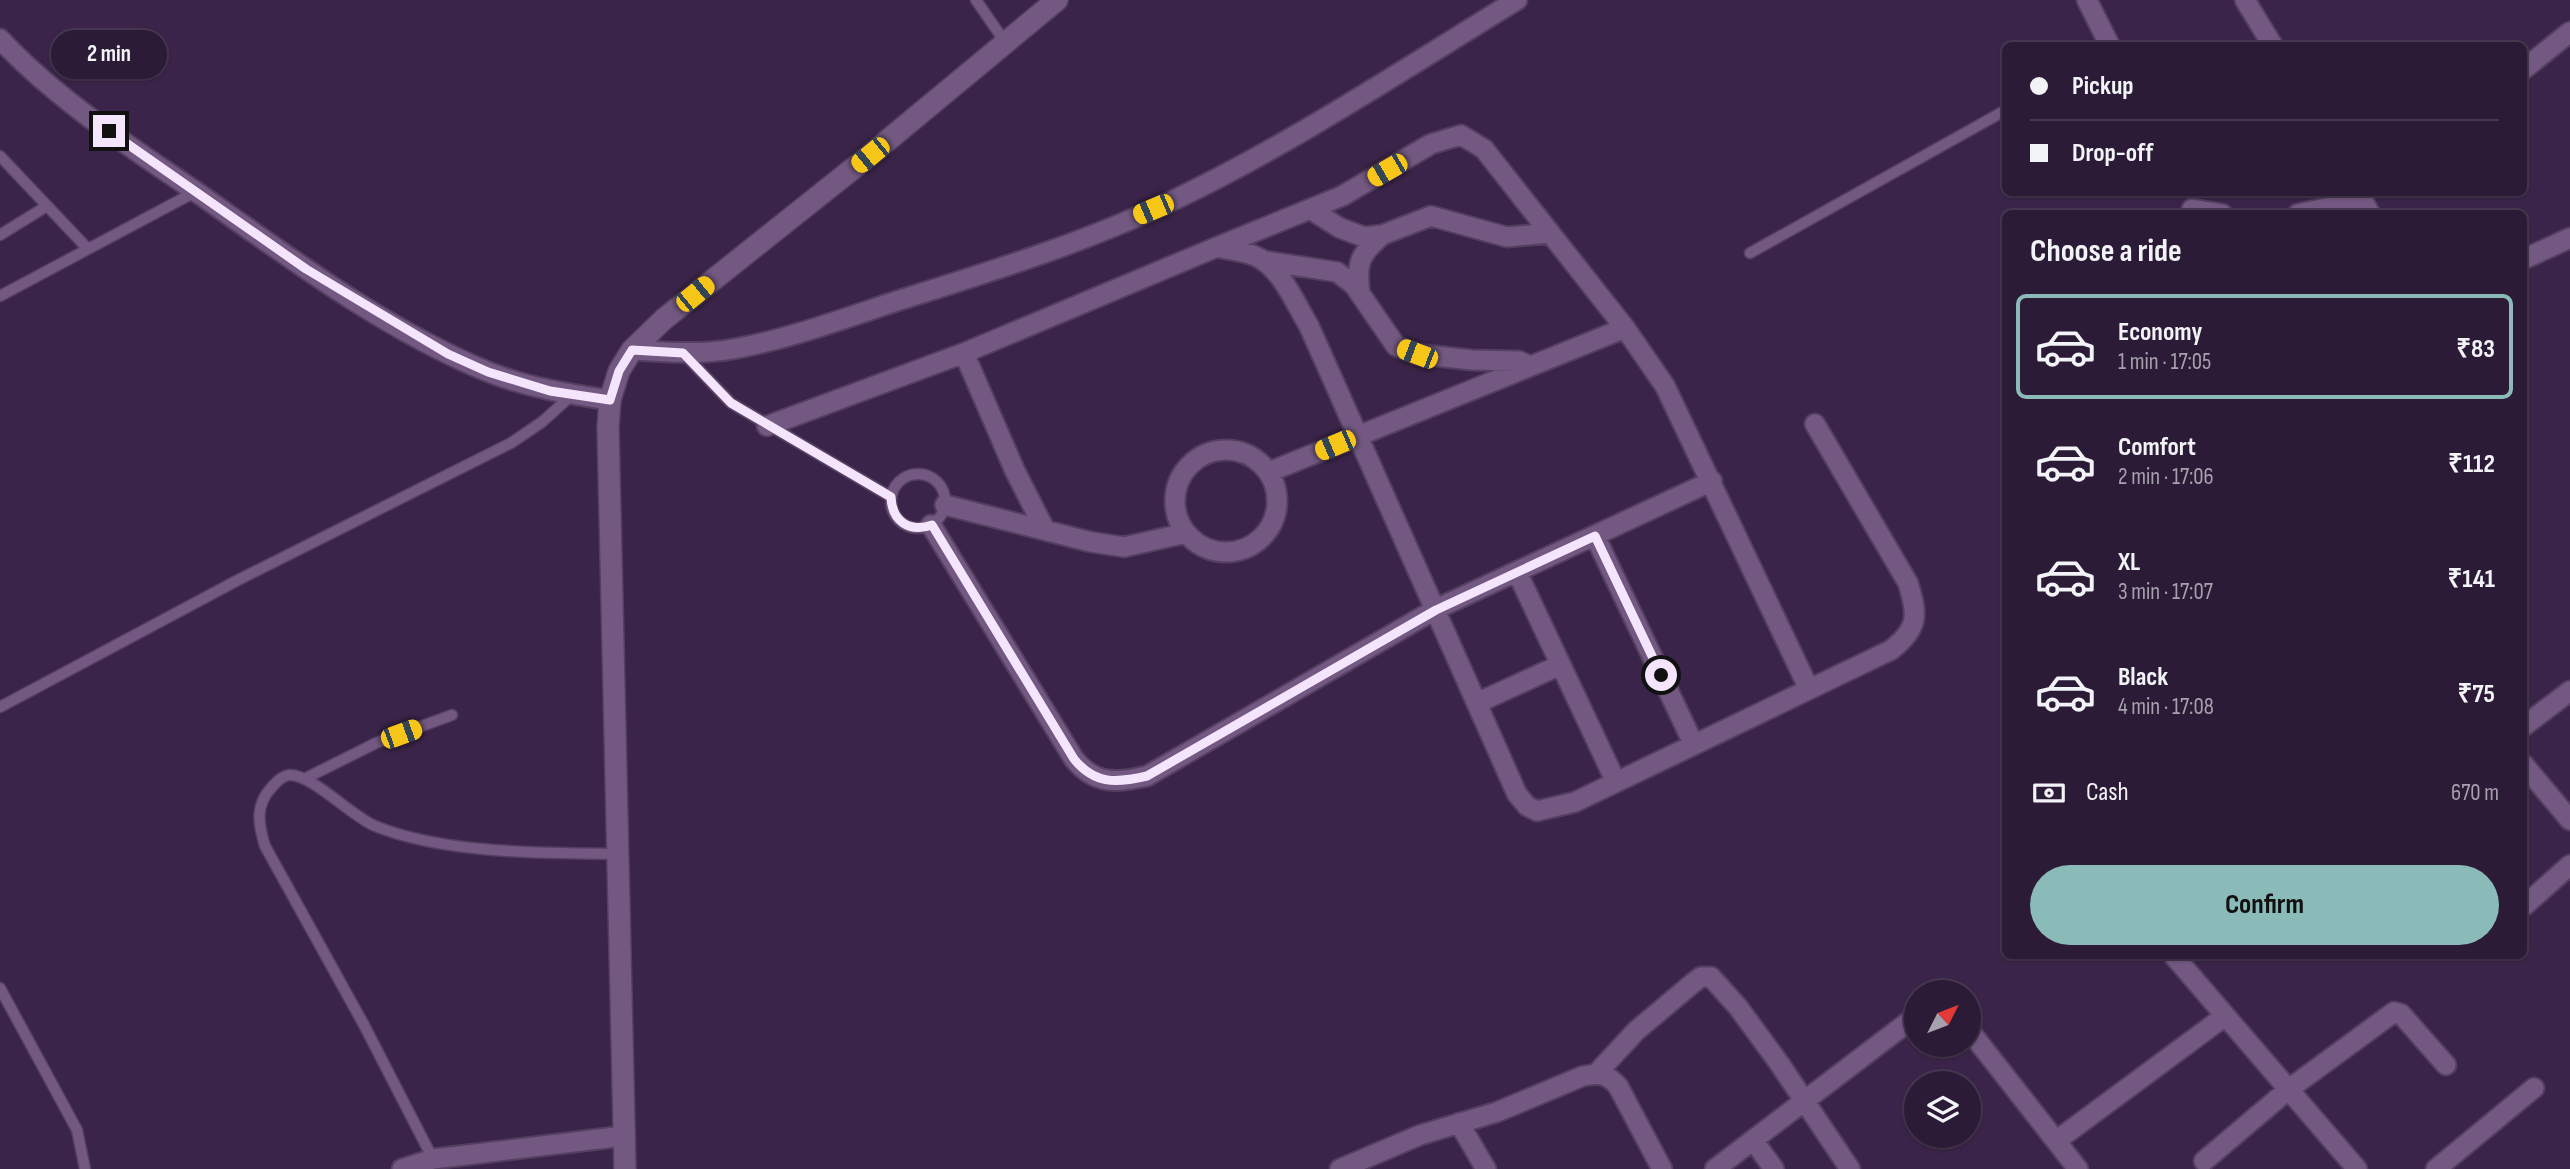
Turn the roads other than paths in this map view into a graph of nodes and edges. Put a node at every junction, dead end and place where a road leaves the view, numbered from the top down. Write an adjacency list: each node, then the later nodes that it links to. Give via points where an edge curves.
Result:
1 (976, 0): 8 (lane)
2 (1056, 0): 8 (street)
3 (1517, 0): 34 (street, via 1246,163 1172,201 966,279 784,337 732,349)
4 (2087, 0): 9 (street)
5 (2253, 3): 10 (street)
6 (2570, 32): 11 (street)
7 (0, 38): 14 (street, via 54,89)
8 (1005, 42): 33 (street, via 664,319)
9 (2108, 42)
10 (2271, 42)
11 (2527, 67)
12 (2002, 112): 27 (lane)
13 (0, 156): 17 (lane)
14 (196, 192): 26 (lane); 37 (street, via 306,269 448,354 488,372)
15 (2364, 199): 20 (street)
16 (2190, 205): 19 (street)
17 (47, 206): 23 (lane); 26 (lane)
18 (1310, 209): 21 (street, via 1431,144 1461,135 1483,149); 22 (street, via 1364,237); 25 (street)
19 (2208, 210)
20 (2316, 210)
21 (1550, 233): 22 (street, via 1507,237 1432,216); 32 (street)
22 (1382, 234): 30 (street, via 1364,250 1357,269)
23 (0, 235)
24 (2570, 238): 28 (street)
25 (1217, 247): 29 (street); 35 (street)
26 (88, 249): 31 (lane)
27 (1750, 253)
28 (2527, 258)
29 (1265, 261): 30 (street, via 1337,272); 41 (street, via 1309,326)
30 (1360, 294): 36 (street, via 1395,346 1417,354 1519,361)
31 (0, 296)
32 (1625, 328): 36 (street); 43 (street, via 1665,386)
33 (632, 350): 34 (street); 38 (street)
34 (683, 353): 40 (lane, via 731,403)
35 (964, 353): 40 (street); 47 (street)
36 (1530, 366): 41 (street)
37 (573, 394): 38 (street); 56 (lane, via 511,443 238,580)
38 (610, 400): 64 (street)
39 (1815, 424): 53 (street, via 1908,583 1916,610 1909,633 1891,650)
40 (767, 426): 44 (lane)
41 (1357, 435): 42 (street); 51 (street)
42 (1269, 472): 48 (street, via 1277,506 1263,537 1233,552 1199,545); 48 (street, via 1256,459 1239,452 1203,455 1189,466 1177,490 1177,517)
43 (1712, 481): 49 (street); 53 (street)
44 (891, 497): 45 (lane, via 899,481 917,474 934,480); 46 (lane, via 891,508 902,524 912,528)
45 (945, 505): 46 (lane); 47 (street)
46 (932, 525): 51 (street, via 1074,759 1096,778 1118,782 1147,776)
47 (1045, 530): 48 (street, via 1124,547)
48 (1186, 533)
49 (1595, 536): 50 (street); 59 (street)
50 (1517, 572): 51 (street); 52 (street)
51 (1436, 610): 55 (street)
52 (1560, 665): 55 (street); 62 (street)
53 (1809, 689): 59 (street)
54 (2570, 691): 58 (street)
55 (1477, 703): 62 (street, via 1517,794 1527,806 1550,810)
56 (0, 708)
57 (452, 715): 61 (lane, via 376,743)
58 (2527, 724)
59 (1694, 745): 62 (street)
60 (2527, 769): 63 (street)
61 (304, 779): 64 (lane, via 358,817 410,837 537,853); 81 (lane, via 286,775 266,794 259,810 262,836)
62 (1616, 782)
63 (2570, 820)
64 (618, 854): 78 (street)
65 (2570, 865): 66 (street)
66 (2527, 903)
67 (2177, 959): 69 (street)
68 (0, 988): 83 (lane, via 77,1130)
69 (2225, 1016): 75 (street); 80 (street)
70 (1904, 1025): 76 (street)
71 (1981, 1045): 80 (street)
72 (2446, 1065): 75 (street, via 2401,1014 2394,1012)
73 (1597, 1073): 76 (street, via 1636,1031 1706,976 1738,1007); 77 (street); 88 (street, via 1609,1076 1618,1086)
74 (2534, 1088): 94 (street)
75 (2290, 1089): 82 (street); 93 (street)
76 (1805, 1100): 79 (street); 91 (street)
77 (1459, 1123): 86 (street); 87 (street)
78 (624, 1136): 81 (street); 85 (street)
79 (1753, 1140): 89 (street); 90 (street)
80 (2056, 1141): 92 (street)
81 (433, 1159): 84 (street)
82 (2204, 1161)
83 (85, 1169)
84 (402, 1169)
85 (625, 1169)
86 (1340, 1169)
87 (1486, 1169)
88 (1662, 1169)
89 (1715, 1169)
90 (1774, 1169)
91 (1850, 1169)
92 (2078, 1169)
93 (2357, 1169)
94 (2436, 1169)

